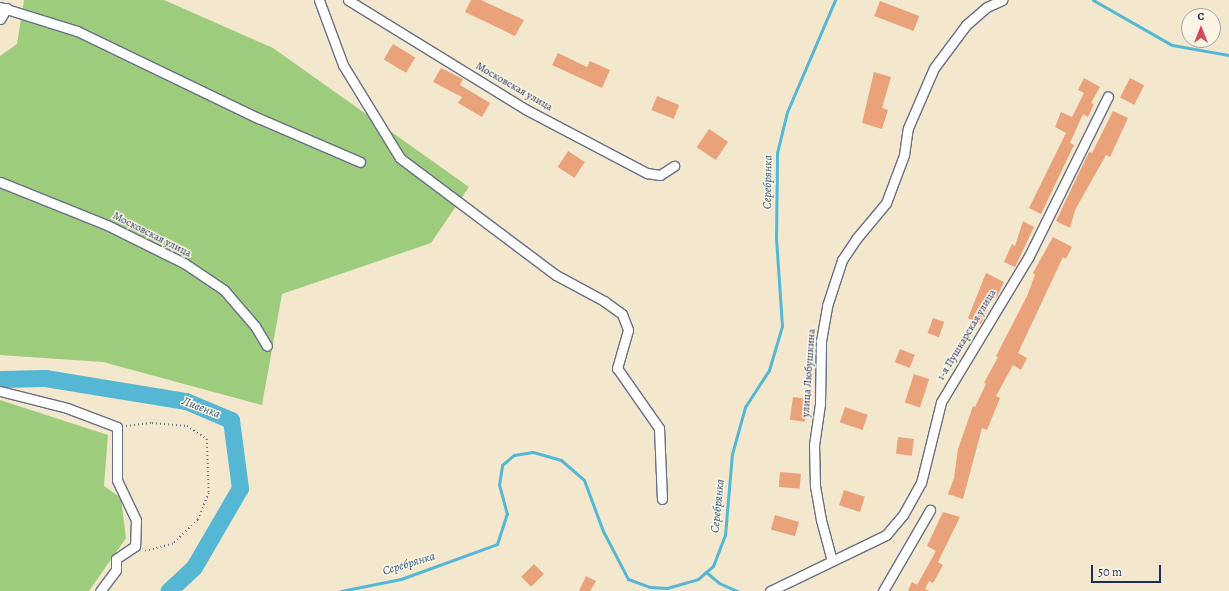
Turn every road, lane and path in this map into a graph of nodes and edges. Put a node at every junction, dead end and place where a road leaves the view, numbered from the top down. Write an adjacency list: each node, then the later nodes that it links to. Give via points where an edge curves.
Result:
1 (319, 0): 13 (street, via 343,65 400,158 556,275 604,301 622,314 628,330 618,368 659,428)
2 (348, 0): 8 (street, Московская улица, via 525,109 640,169 660,175)
3 (1002, 0): 16 (street, улица Любушкина, via 966,25 934,68 908,128 904,156 892,190 886,203 842,260 827,306 821,340 820,404 814,445 815,486)
4 (4, 7): 5 (street); 7 (street, via 77,31 258,118)
5 (0, 19)
6 (1108, 96): 16 (street, 1-я Пушкарская улица, via 1029,256 940,402 921,483 903,515 886,535)
7 (360, 162)
8 (674, 166)
9 (0, 182): 10 (street, Московская улица, via 107,225 184,263 224,290 255,326)
10 (267, 346)
11 (0, 391): 12 (street, via 67,408)
12 (117, 427): 15 (street, via 117,480 136,520); 15 (path, via 152,423 186,426 207,439 209,493 198,520 173,544 146,550)
13 (662, 499)
14 (930, 510): 19 (street)
15 (135, 546): 17 (street, via 116,560 116,570)
16 (832, 562): 18 (street, 1-я Пушкарская улица)
17 (100, 591)
18 (775, 591)
19 (883, 591)

